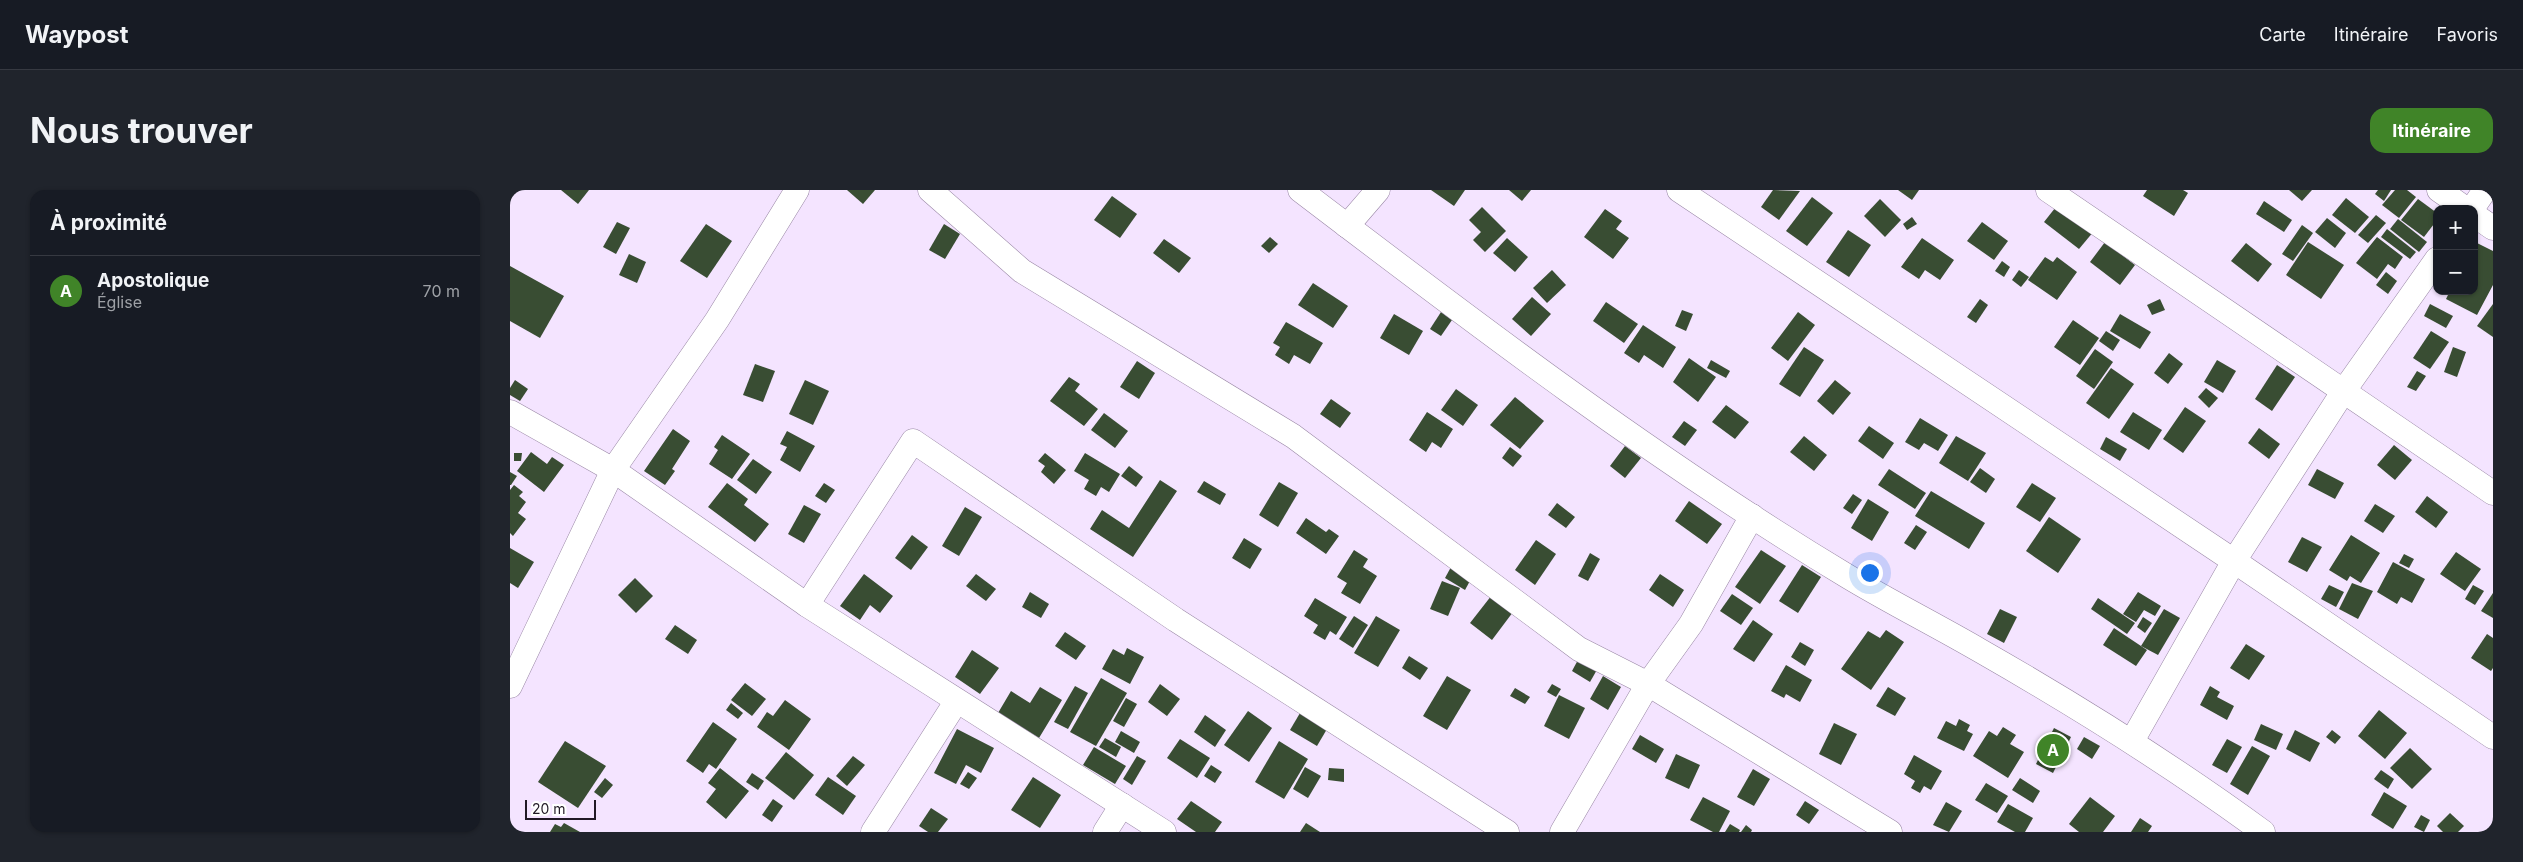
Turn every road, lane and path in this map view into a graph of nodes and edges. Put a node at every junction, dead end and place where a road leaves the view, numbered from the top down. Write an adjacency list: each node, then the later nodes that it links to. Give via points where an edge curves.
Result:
1 (797, 190): 17 (street, via 717,320)
2 (930, 190): 22 (street, via 1022,271 1293,436 1579,649)
3 (1300, 190): 12 (street)
4 (1378, 190): 12 (street)
5 (1678, 190): 20 (street)
6 (2048, 190): 15 (street)
7 (2438, 190): 9 (street)
8 (2484, 190): 10 (street)
9 (2460, 205)
10 (2475, 205)
11 (2478, 218): 13 (street)
12 (1347, 226): 19 (street, via 1621,429)
13 (2493, 228)
14 (2433, 265): 15 (street)
15 (2343, 392): 18 (street); 20 (street)
16 (510, 412): 17 (street)
17 (613, 470): 21 (street); 23 (street)
18 (2493, 493)
19 (1752, 516): 22 (street, via 1691,624); 26 (street)
20 (2234, 561): 25 (street); 26 (street)
21 (807, 605): 24 (street); 31 (street, via 913,441 1176,620)
22 (1648, 684): 32 (street); 33 (street)
23 (510, 686)
24 (956, 702): 27 (street); 28 (street)
25 (2493, 737)
26 (2132, 742): 34 (street)
27 (1122, 805): 29 (street); 30 (street)
28 (872, 832)
29 (1105, 832)
30 (1164, 832)
31 (1507, 832)
32 (1562, 832)
33 (1890, 832)
34 (2263, 832)

